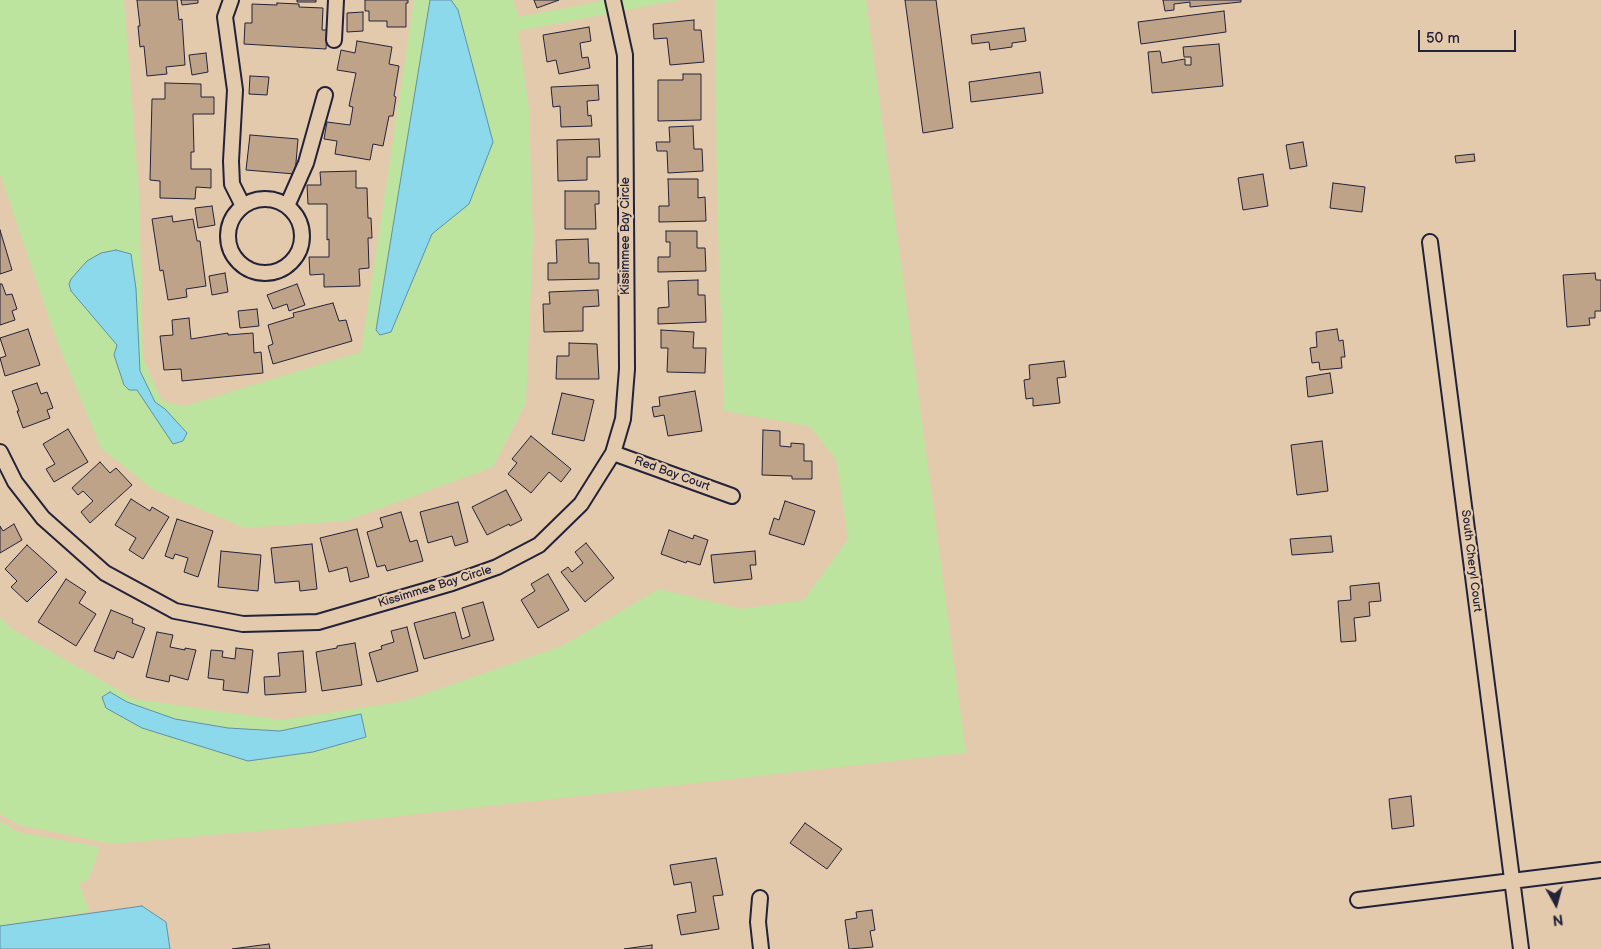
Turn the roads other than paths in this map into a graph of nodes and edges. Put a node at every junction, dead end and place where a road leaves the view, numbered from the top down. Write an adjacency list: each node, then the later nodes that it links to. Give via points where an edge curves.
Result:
1 (231, 0): 6 (street, via 225,17 235,90 230,161 232,184)
2 (336, 0): 4 (street)
3 (613, 0): 10 (street, Kissimmee Bay Circle, via 625,55 627,369 622,419)
4 (334, 40)
5 (326, 95): 7 (street, via 306,163)
6 (243, 206): 7 (street, via 253,200 265,199); 7 (street, via 229,225 230,248 244,266 268,272 290,262 302,240 296,215)
7 (287, 206)
8 (1430, 242): 13 (street, South Cheryl Court)
9 (0, 452): 10 (street, Kissimmee Bay Circle, via 15,482 43,518 105,573 175,611 243,624 318,622 497,567 539,545 581,504)
10 (613, 453): 11 (street, Red Bay Court)
11 (732, 496)
12 (1601, 870): 13 (street)
13 (1512, 881): 15 (street); 17 (street, South Cheryl Court)
14 (760, 898): 16 (street)
15 (1358, 900)
16 (761, 949)
17 (1521, 949)

